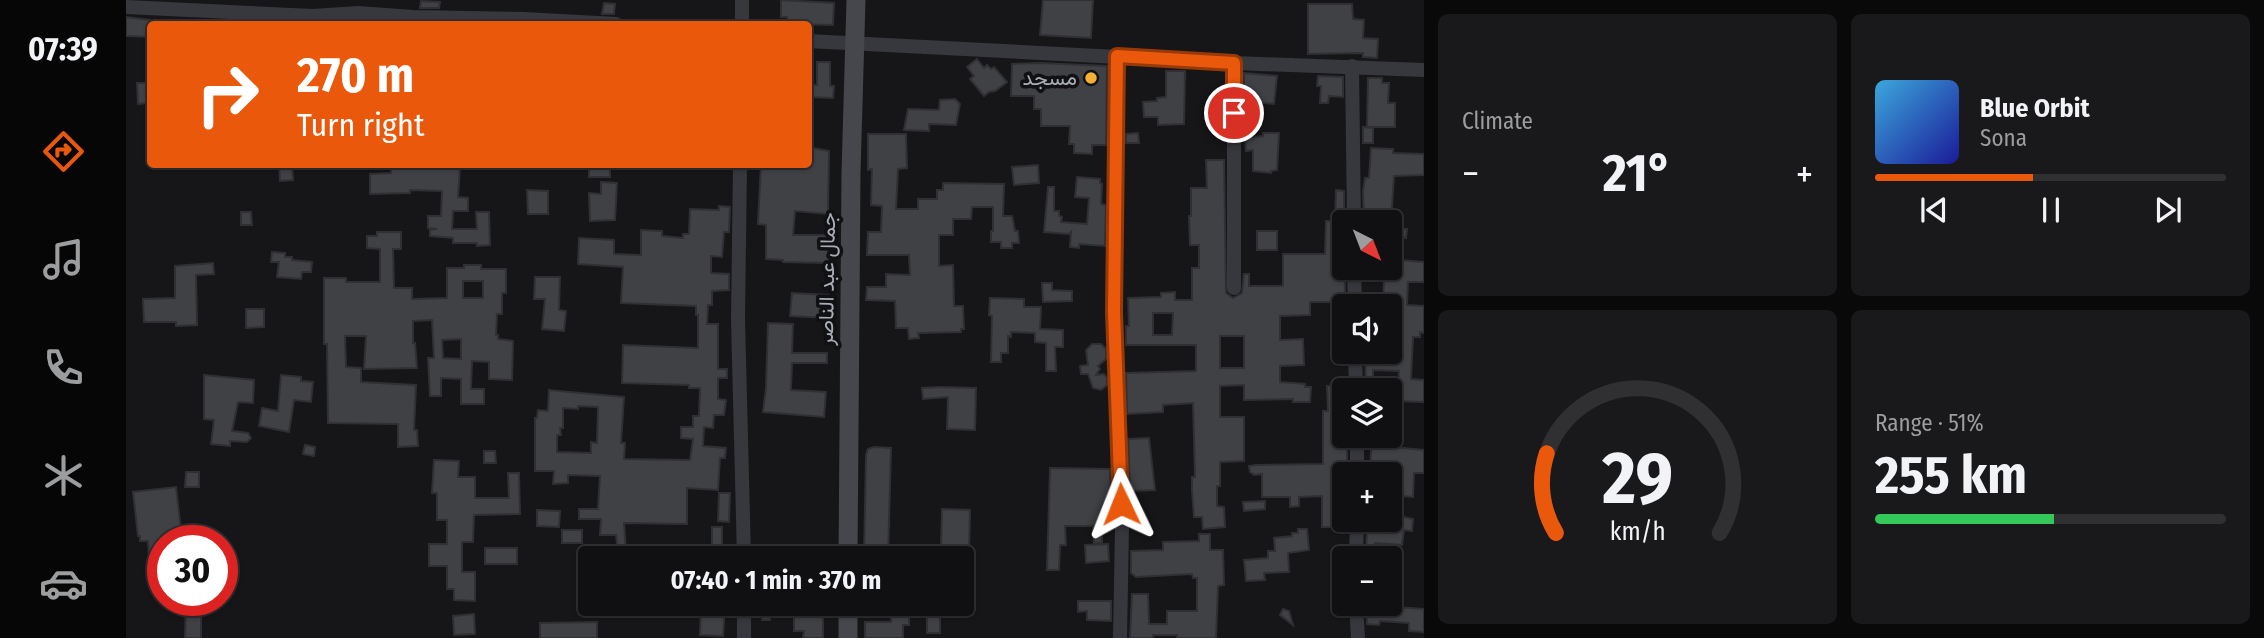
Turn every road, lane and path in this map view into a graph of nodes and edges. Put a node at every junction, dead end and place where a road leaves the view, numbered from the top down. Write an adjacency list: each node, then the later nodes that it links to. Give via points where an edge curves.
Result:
1 (742, 0): 5 (street)
2 (856, 0): 7 (main road, جمال عبد الناصر)
3 (126, 7): 4 (street)
4 (561, 21)
5 (742, 21)
6 (812, 41): 7 (street)
7 (855, 43): 8 (street); 16 (main road, جمال عبد الناصر)
8 (1117, 56): 9 (street); 22 (street, via 1114,312 1122,527)
9 (1234, 63): 10 (street); 14 (street)
10 (1352, 66): 11 (street); 13 (street)
11 (1424, 70)
12 (740, 168): 15 (street)
13 (1354, 210)
14 (1234, 288)
15 (744, 546)
16 (848, 546)
17 (744, 616): 20 (street)
18 (848, 616): 21 (main road)
19 (1357, 616): 23 (street)
20 (744, 638)
21 (848, 638)
22 (1120, 638)
23 (1358, 638)

